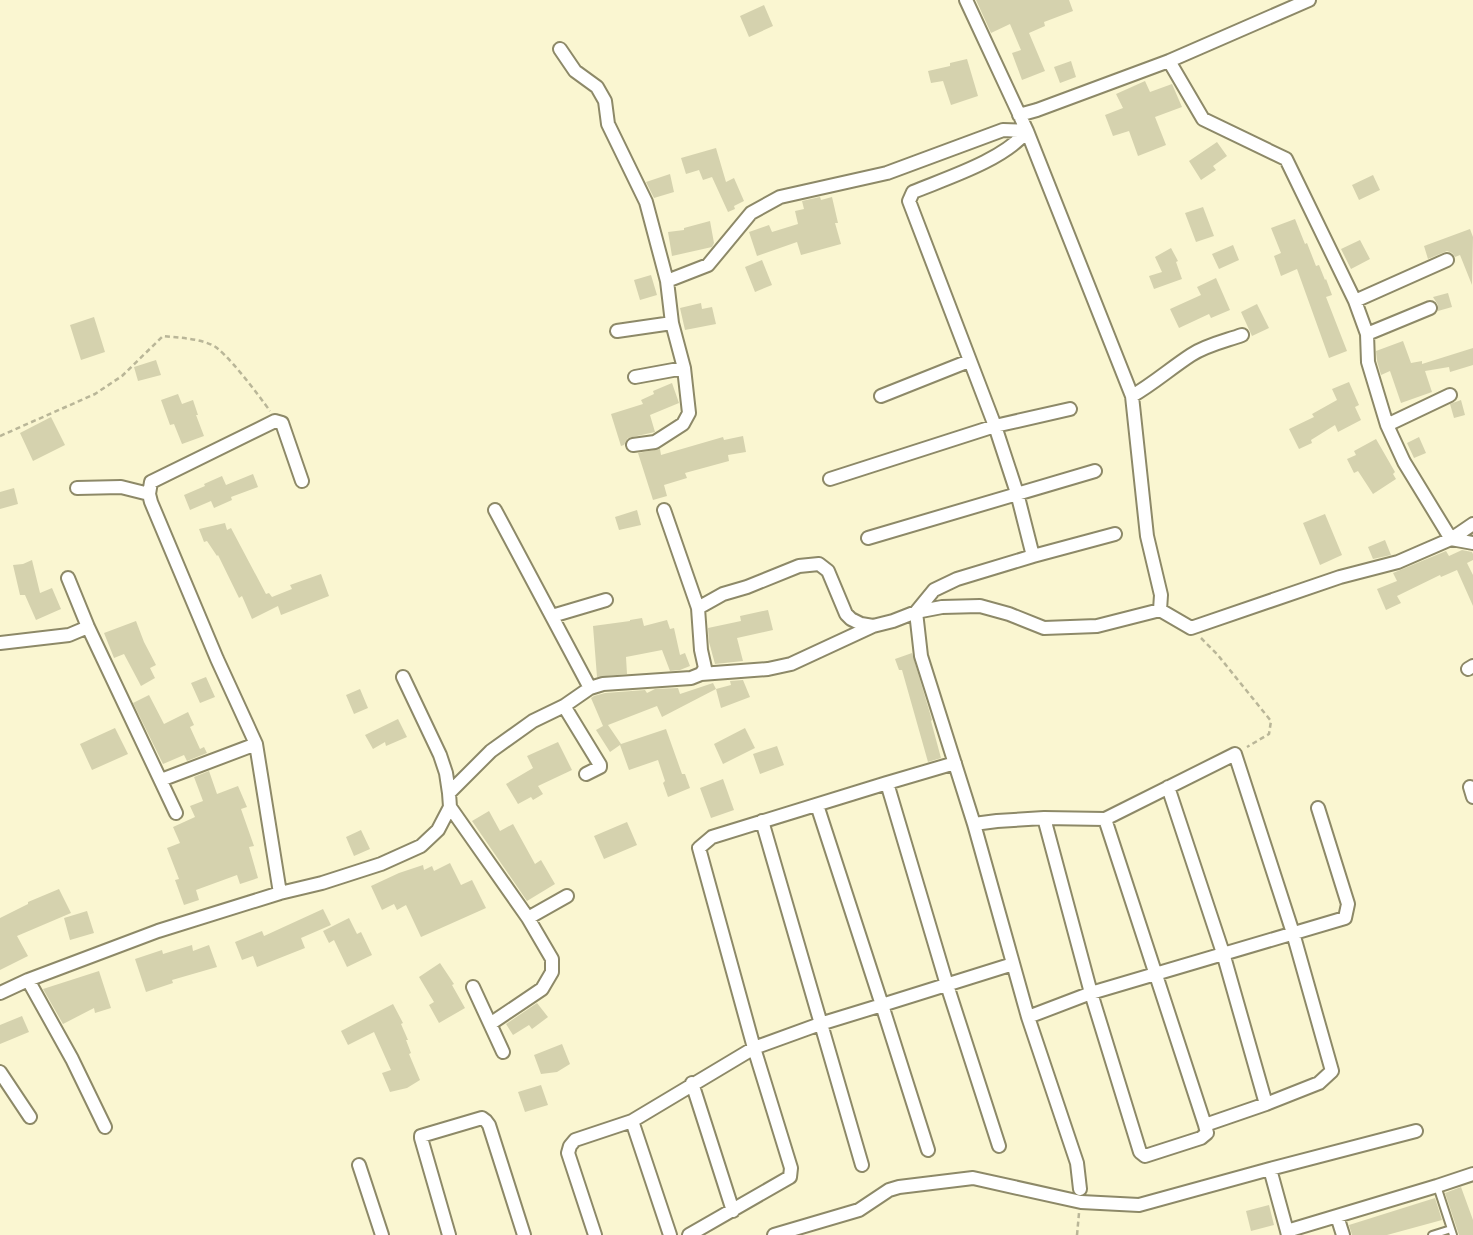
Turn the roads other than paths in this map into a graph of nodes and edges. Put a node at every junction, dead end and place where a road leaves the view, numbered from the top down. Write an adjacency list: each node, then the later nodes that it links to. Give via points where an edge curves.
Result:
1 (966, 0): 5 (street)
2 (1309, 0): 4 (street)
3 (560, 49): 8 (street, via 605,101 608,124 646,202)
4 (1169, 61): 5 (street); 9 (street, via 1203,119 1286,159)
5 (1020, 115): 6 (street)
6 (1027, 131): 8 (street, via 1003,130 887,173 780,197 751,213 708,265); 15 (street, via 994,157 913,192 909,201); 20 (street)
7 (1447, 260): 9 (street)
8 (667, 281): 11 (street)
9 (1355, 301): 13 (street)
10 (1430, 308): 13 (street)
11 (672, 323): 12 (street); 16 (street)
12 (617, 331)
13 (1367, 334): 22 (street, via 1368,362)
14 (1242, 335): 20 (street, via 1191,355)
15 (969, 361): 19 (street); 23 (street)
16 (684, 368): 17 (street); 24 (street, via 689,413 683,424 655,442)
17 (635, 377)
18 (1450, 395): 22 (street)
19 (881, 396)
20 (1132, 396): 42 (street)
21 (1070, 409): 23 (street)
22 (1387, 425): 36 (street)
23 (995, 426): 26 (street); 30 (street)
24 (633, 445)
25 (1095, 471): 30 (street)
26 (830, 479)
27 (302, 481): 29 (street, via 282,423 275,421 151,482)
28 (77, 488): 29 (street, via 121,487)
29 (149, 494): 52 (street)
30 (1017, 494): 35 (street); 38 (street)
31 (495, 510): 44 (street)
32 (664, 510): 41 (street)
33 (1473, 524): 36 (street)
34 (1115, 534): 38 (street)
35 (868, 538)
36 (1451, 539): 37 (street); 42 (street, via 1398,562 1191,628)
37 (1473, 543)
38 (1033, 556): 43 (street, via 934,590)
39 (68, 578): 46 (street)
40 (606, 600): 44 (street)
41 (698, 608): 45 (street, via 799,566 819,564 828,571 846,614); 48 (street, via 705,668)
42 (1160, 610): 43 (street, via 1097,626 1044,628 980,606)
43 (916, 612): 45 (street); 53 (street, via 921,656)
44 (552, 616): 50 (street)
45 (873, 626): 48 (street, via 791,664)
46 (88, 627): 47 (street, via 69,635); 55 (street)
47 (0, 643)
48 (701, 674): 50 (street)
49 (403, 677): 58 (street, via 440,755)
50 (590, 688): 51 (street)
51 (564, 706): 54 (street, via 600,765); 58 (street, via 491,751)
52 (256, 744): 55 (street); 67 (street)
53 (955, 763): 56 (street); 66 (street)
54 (586, 774)
55 (161, 780): 62 (street)
56 (887, 783): 59 (street); 75 (street)
57 (1168, 787): 64 (street); 70 (street, via 1235,754); 71 (street)
58 (449, 793): 60 (street)
59 (817, 804): 65 (street); 79 (street)
60 (450, 807): 67 (street, via 438,831 421,846 381,864); 69 (street)
61 (1318, 808): 70 (street, via 1348,911 1338,921)
62 (176, 813)
63 (1044, 818): 64 (street); 66 (street); 78 (street)
64 (1105, 819): 73 (street)
65 (762, 821): 82 (street); 83 (street, via 712,837 699,848)
66 (974, 824): 72 (street)
67 (280, 893): 74 (street, via 158,931)
68 (567, 895): 69 (street)
69 (528, 918): 81 (street, via 552,959 552,972 542,989)
70 (1293, 933): 71 (street); 87 (street, via 1332,1071 1320,1083)
71 (1223, 953): 73 (street); 87 (street)
72 (1013, 964): 75 (street); 80 (street)
73 (1156, 975): 78 (street); 90 (street)
74 (28, 980): 77 (street); 91 (street)
75 (947, 985): 79 (street); 93 (street)
76 (473, 987): 81 (street)
77 (0, 993)
78 (1091, 993): 80 (street); 90 (street, via 1140,1152 1145,1156 1201,1138 1207,1133)
79 (882, 1005): 82 (street); 94 (street)
80 (1028, 1017): 100 (street, via 1077,1163)
81 (490, 1024): 84 (street)
82 (820, 1024): 83 (street); 96 (street)
83 (754, 1048): 86 (street); 101 (street, via 790,1177)
84 (503, 1052)
85 (0, 1072): 88 (street)
86 (692, 1083): 89 (street); 101 (street)
87 (1266, 1104): 90 (street)
88 (30, 1117)
89 (632, 1121): 108 (street, via 575,1140 570,1146 568,1153); 109 (street)
90 (1205, 1125)
91 (105, 1126)
92 (1416, 1131): 97 (street)
93 (999, 1146)
94 (928, 1150)
95 (359, 1165): 105 (street)
96 (862, 1165)
97 (1270, 1169): 104 (street); 111 (street, via 1139,1205 1081,1202 973,1178 899,1187 859,1210)
98 (1473, 1174): 99 (street)
99 (1437, 1186): 102 (street); 103 (lane)
100 (1080, 1189)
101 (733, 1210): 110 (street)
102 (1337, 1216): 104 (street); 112 (street)
103 (1452, 1232): 113 (lane)
104 (1288, 1233)
105 (382, 1235)
106 (449, 1235): 107 (street, via 421,1136 482,1118 489,1125)
107 (524, 1235)
108 (595, 1235)
109 (670, 1235)
110 (689, 1235)
111 (774, 1235)
112 (1343, 1235)
113 (1432, 1235)

